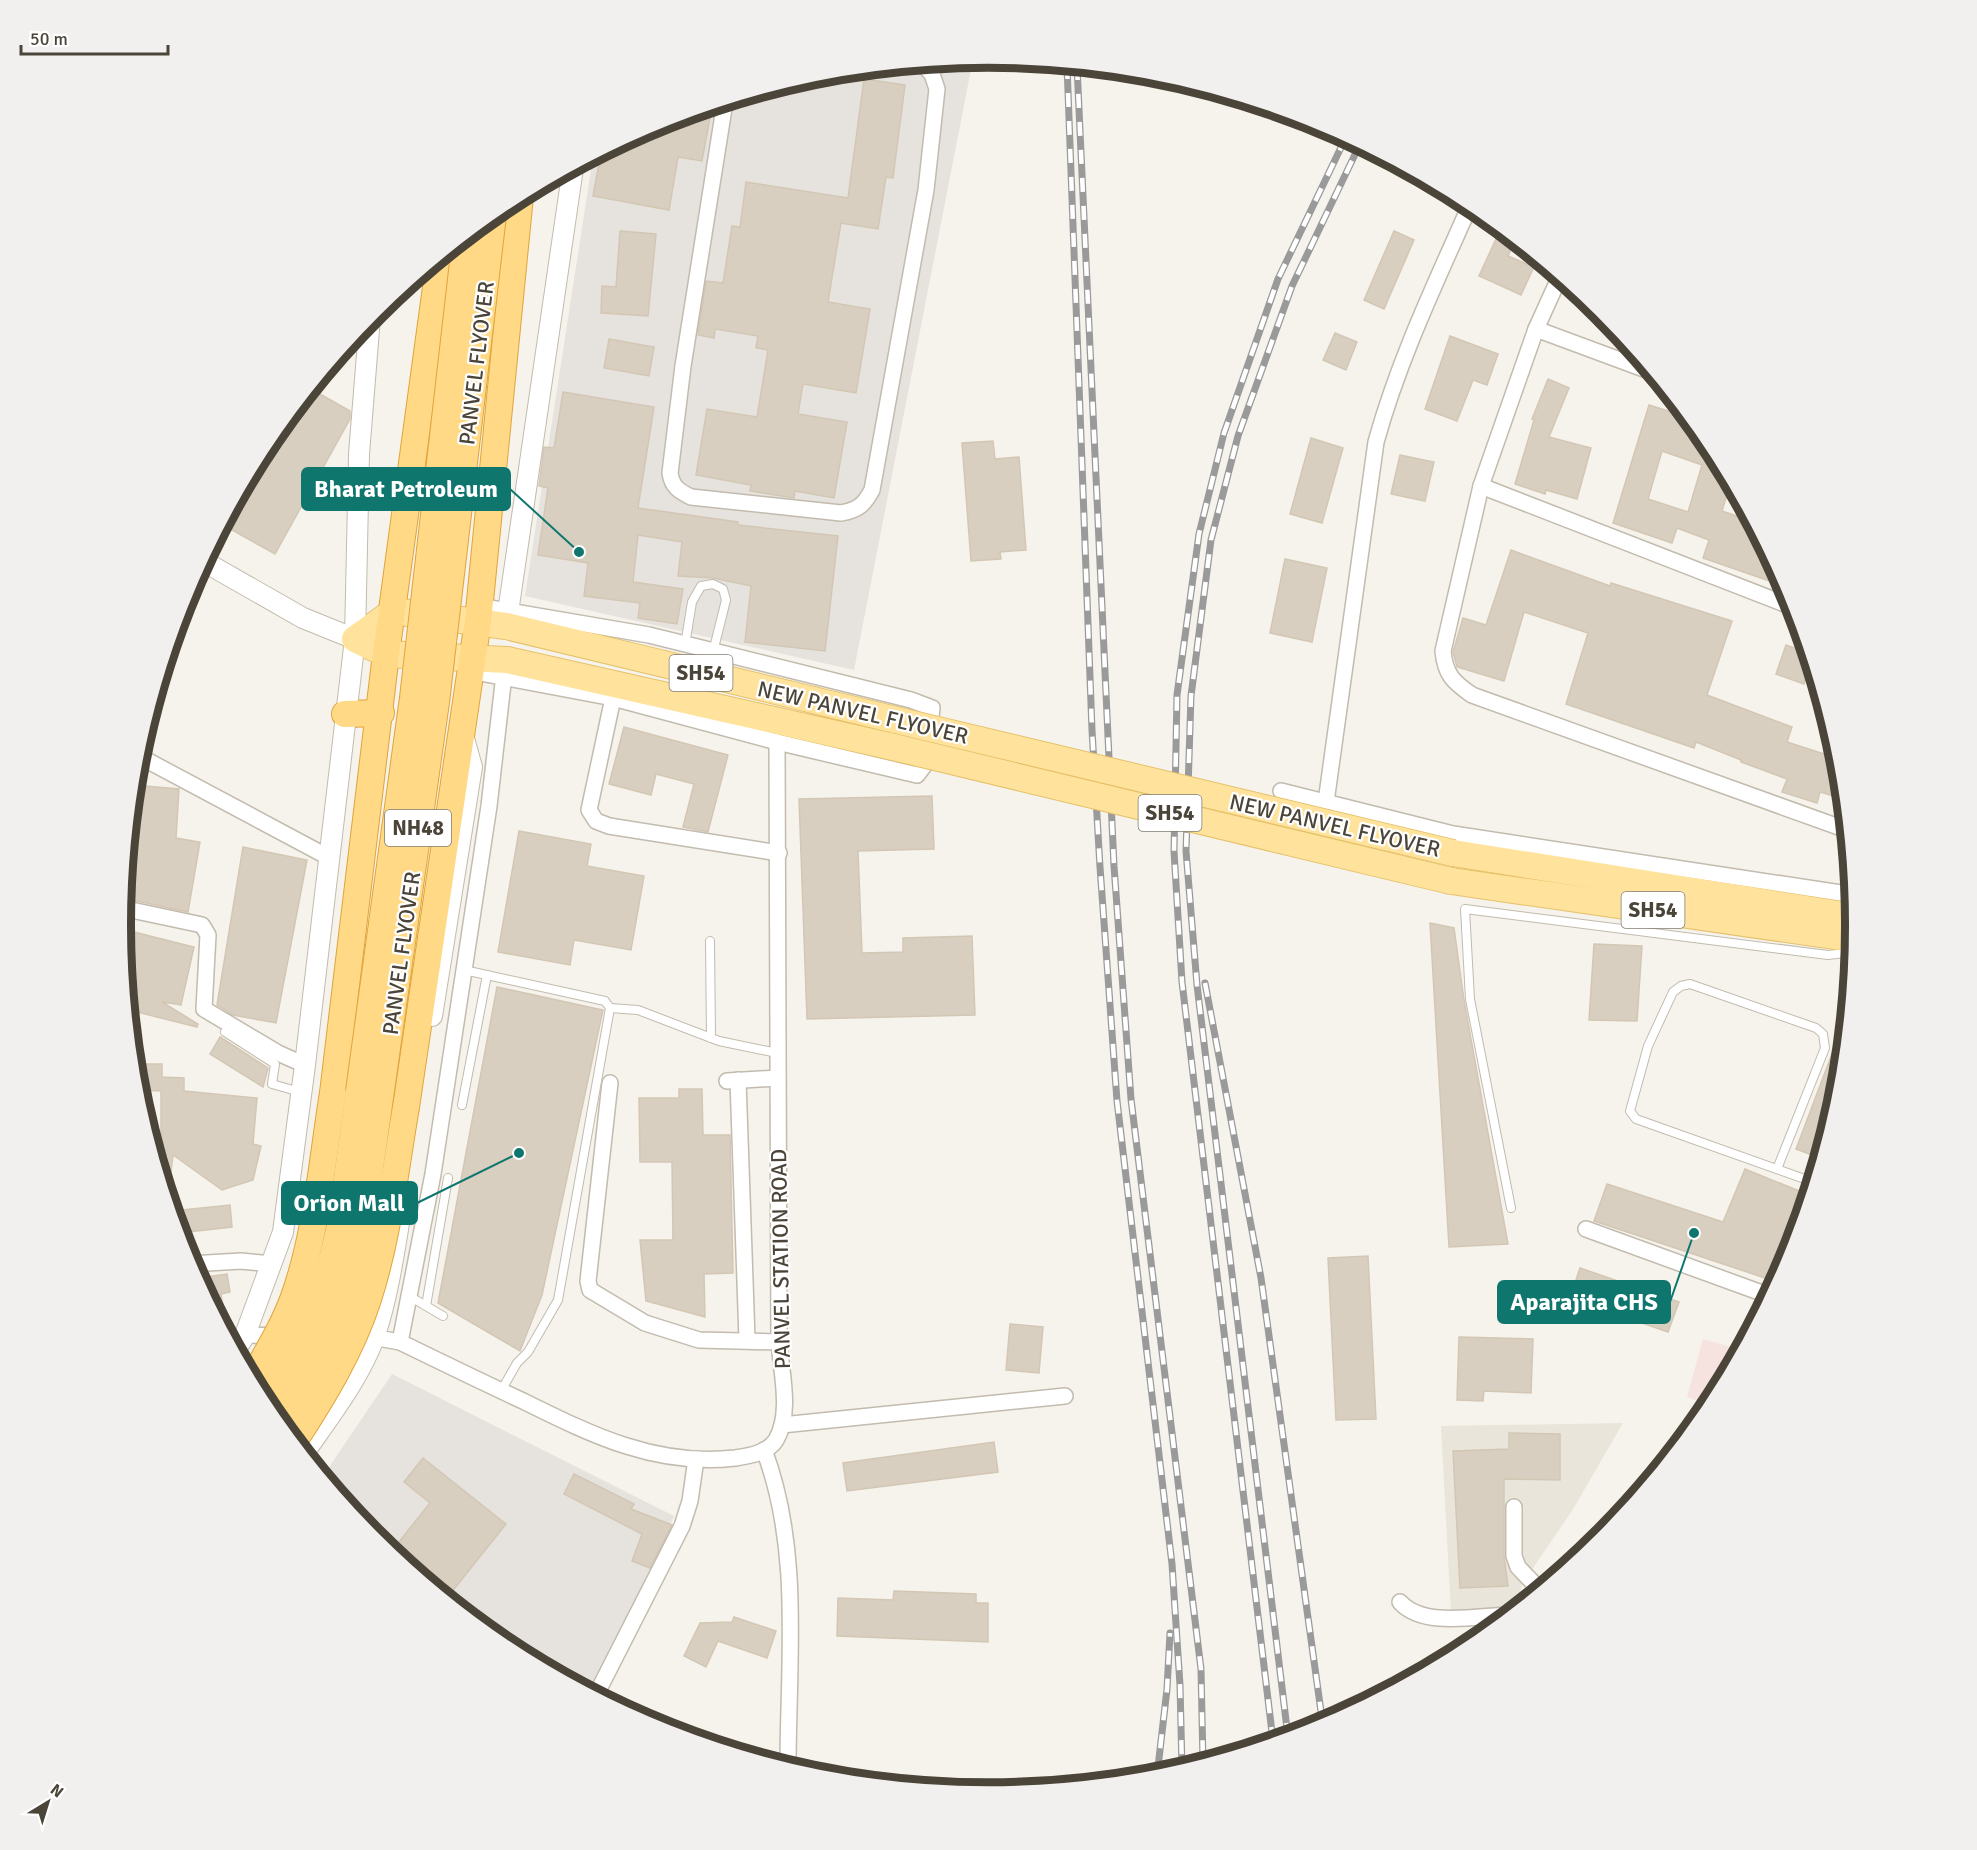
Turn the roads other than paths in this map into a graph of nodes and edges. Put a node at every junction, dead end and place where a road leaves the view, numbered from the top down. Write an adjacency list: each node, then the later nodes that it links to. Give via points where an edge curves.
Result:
1 (928, 69): 2 (street, via 937,89 926,190 872,489 857,510 841,513 691,496 672,483 683,366)
2 (724, 110)
3 (572, 176): 18 (street)
4 (519, 208): 17 (highway)
5 (1467, 213): 32 (street, via 1407,348 1376,442)
6 (492, 227): 74 (highway, PANVEL FLYOVER / NH48, bridge, via 434,714 357,1260 339,1318)
7 (465, 246): 72 (highway, PANVEL FLYOVER / NH48, bridge, via 413,698 340,1225 317,1309)
8 (439, 267): 16 (highway)
9 (1557, 283): 10 (street)
10 (1536, 329): 12 (street); 13 (street)
11 (369, 333): 19 (street, via 359,454)
12 (1639, 367)
13 (1481, 486): 15 (street); 33 (street, via 1443,651 1444,669 1454,683 1472,695)
14 (210, 565): 19 (street, via 303,618)
15 (1783, 603)
16 (394, 611): 17 (main road, SH54); 19 (main road); 22 (highway)
17 (479, 613): 18 (main road, SH54); 23 (highway)
18 (507, 619): 20 (street, via 649,635); 38 (main road, NEW PANVEL FLYOVER / SH54, bridge, via 896,720 1453,853)
19 (355, 639): 22 (main road, SH54); 27 (street)
20 (685, 645): 21 (street); 21 (lane, via 692,602 701,586 713,584 723,589 726,600)
21 (713, 652): 29 (street, via 933,708 926,763 917,775)
22 (386, 654): 23 (main road, SH54); 26 (highway)
23 (471, 664): 24 (main road, SH54); 28 (highway)
24 (505, 668): 25 (street); 39 (main road, NEW PANVEL FLYOVER / SH54, bridge, via 890,746 1451,881); 42 (street)
25 (613, 698): 29 (street); 34 (street, via 589,810 596,821)
26 (381, 713): 27 (highway); 70 (highway, bridge, via 333,1093 309,1249 285,1318)
27 (345, 714): 35 (street)
28 (460, 727): 64 (street, via 472,767 392,1263); 76 (highway, bridge, via 386,1224 368,1300 342,1360)
29 (777, 742): 34 (street, PANVEL STATION ROAD)
30 (147, 760): 35 (street)
31 (1281, 790): 32 (street)
32 (1326, 802): 36 (street, via 1453,834)
33 (1840, 829)
34 (779, 854): 47 (street, PANVEL STATION ROAD)
35 (328, 857): 48 (street)
36 (1845, 894)
37 (132, 910): 48 (street, via 202,925 208,935 204,1009)
38 (1846, 915)
39 (1846, 938)
40 (710, 941): 46 (lane)
41 (1845, 953): 56 (lane, via 1828,955 1465,909 1470,999)
42 (464, 970): 43 (lane); 61 (street, via 433,1174)
43 (487, 975): 44 (lane, via 605,1001); 52 (lane)
44 (610, 1008): 46 (lane, via 638,1010); 71 (lane, via 558,1300)
45 (225, 1032): 51 (lane, via 275,1064 274,1086)
46 (711, 1038): 47 (lane)
47 (777, 1053): 49 (street, PANVEL STATION ROAD)
48 (305, 1065): 51 (street)
49 (777, 1078): 66 (street, via 733,1081); 69 (street, PANVEL STATION ROAD)
50 (610, 1083): 66 (street, via 590,1290 656,1327 699,1340)
51 (302, 1092): 59 (street, via 283,1232)
52 (462, 1105)
53 (1777, 1169): 53 (lane, via 1636,1119 1630,1111 1648,1046 1673,992 1690,984 1816,1028 1823,1034 1828,1050); 55 (lane)
54 (448, 1178): 62 (lane)
55 (1807, 1180)
56 (1512, 1209)
57 (1586, 1229): 60 (street)
58 (201, 1263): 59 (street)
59 (271, 1264): 65 (street)
60 (1763, 1293)
61 (409, 1296): 62 (lane); 68 (street)
62 (426, 1306): 63 (lane)
63 (443, 1316)
64 (374, 1336): 67 (street); 68 (street); 77 (street, via 341,1400)
65 (238, 1339)
66 (747, 1339): 69 (street)
67 (239, 1341)
68 (400, 1342): 71 (street)
69 (779, 1342): 75 (street, PANVEL STATION ROAD)
70 (257, 1371)
71 (501, 1391): 79 (street, via 600,1438 644,1453)
72 (271, 1393)
73 (1065, 1396): 75 (street)
74 (285, 1414)
75 (782, 1425): 78 (street, via 775,1442)
76 (299, 1433)
77 (308, 1447)
78 (764, 1450): 79 (street, via 750,1456); 85 (street, via 776,1480 787,1552)
79 (696, 1459): 84 (street, via 682,1526)
80 (1514, 1507): 81 (street, via 1514,1556 1518,1567)
81 (1535, 1585)
82 (1401, 1602): 83 (street, via 1408,1611 1426,1619)
83 (1496, 1616)
84 (599, 1689)
85 (788, 1758)

